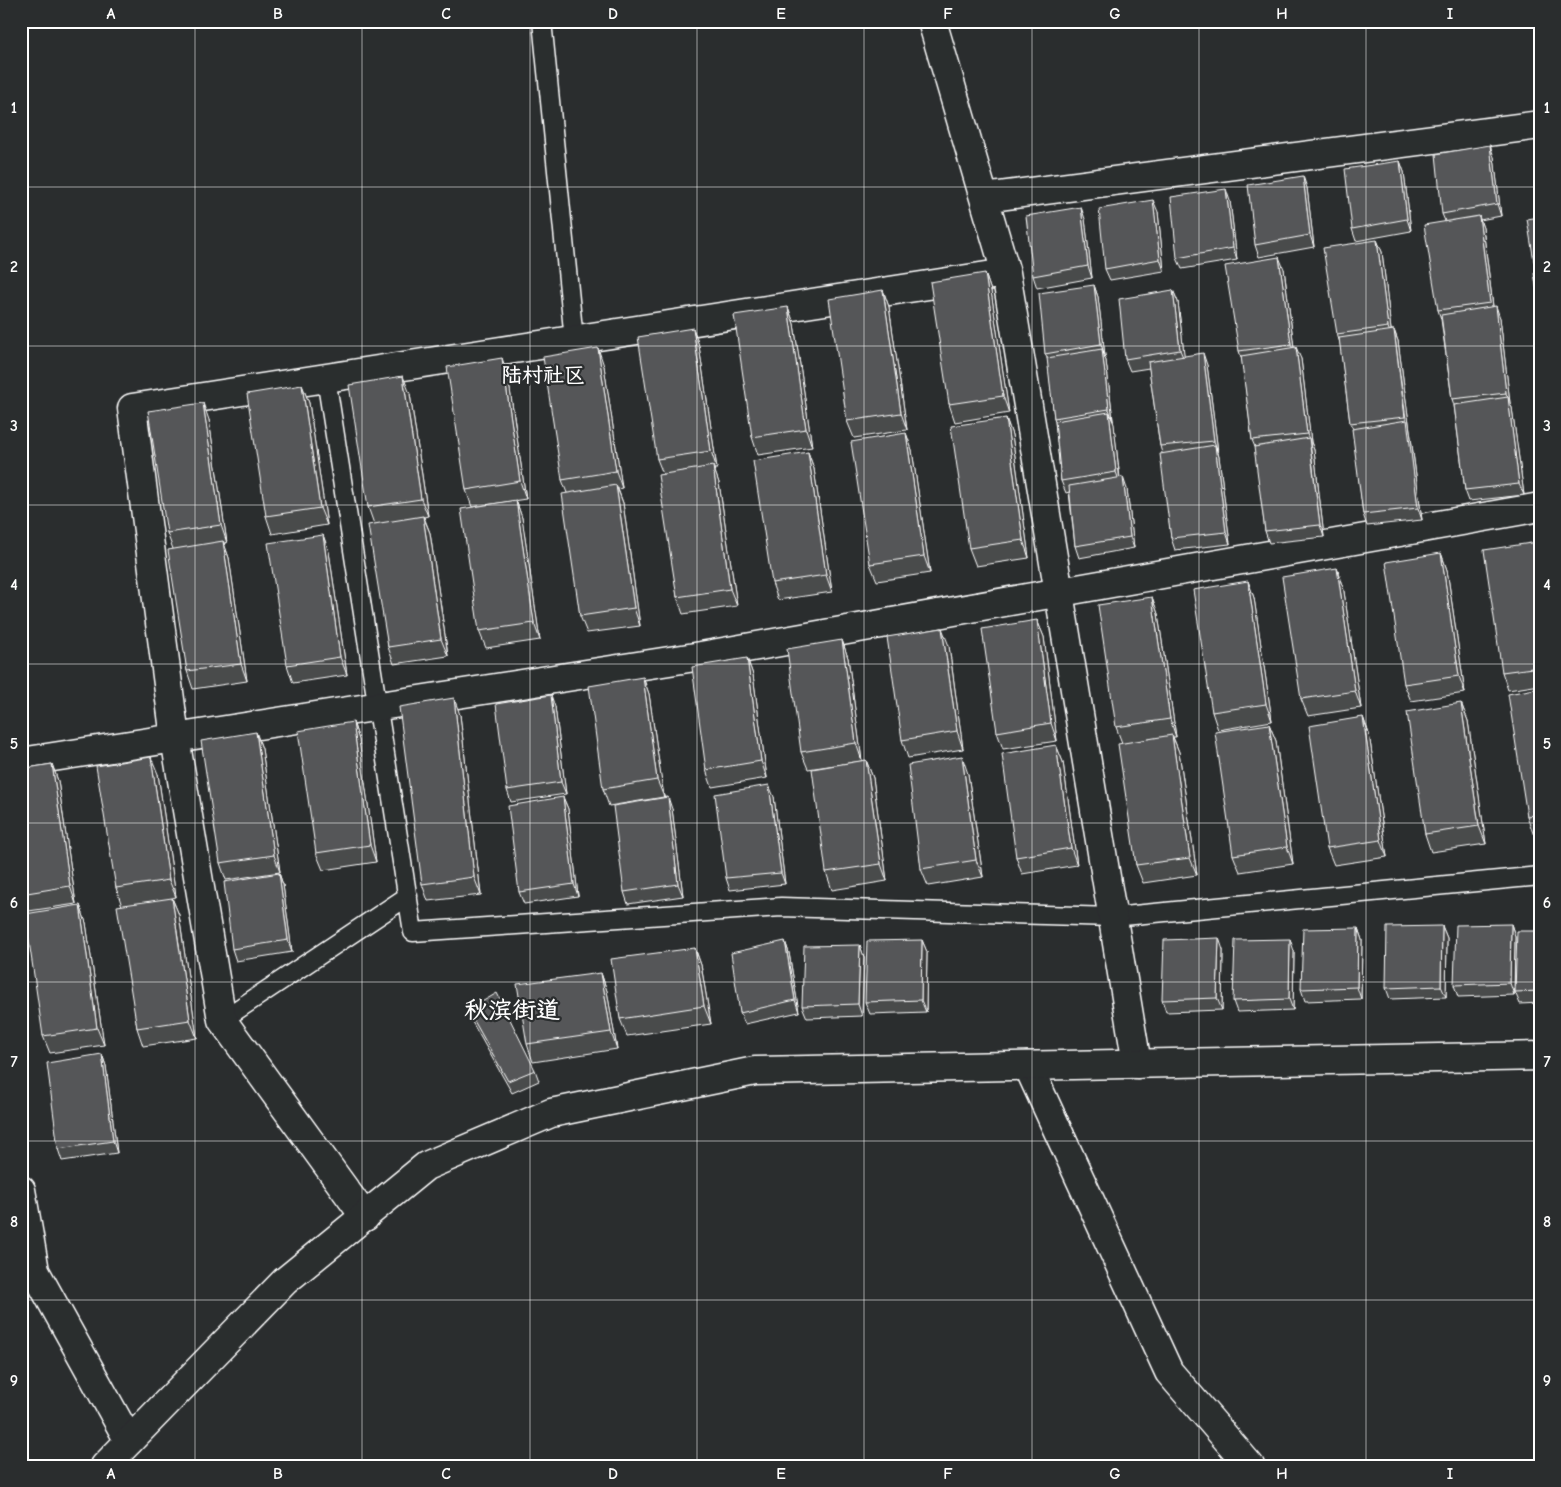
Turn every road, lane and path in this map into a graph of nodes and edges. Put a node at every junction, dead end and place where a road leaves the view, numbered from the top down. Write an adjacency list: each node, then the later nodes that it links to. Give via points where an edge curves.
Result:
1 (542, 21): 6 (lane)
2 (932, 21): 4 (street)
3 (1540, 125): 4 (street)
4 (984, 198): 5 (street)
5 (1006, 273): 6 (street); 9 (street)
6 (574, 340): 7 (street)
7 (326, 378): 10 (lane); 11 (street, via 132,408)
8 (1540, 507): 9 (street)
9 (1059, 593): 10 (street, via 695,657); 15 (street)
10 (378, 707): 11 (street); 14 (lane)
11 (175, 738): 12 (street); 16 (street)
12 (21, 762)
13 (1540, 876): 15 (lane)
14 (408, 896): 15 (lane, via 413,932 781,907); 16 (lane)
15 (1113, 917): 18 (street)
16 (222, 1020): 21 (street)
17 (1540, 1056): 18 (street)
18 (1137, 1064): 19 (street)
19 (1028, 1066): 21 (street, via 755,1071 550,1112 426,1166); 24 (street, via 1169,1372)
20 (21, 1190): 22 (street, via 35,1271)
21 (365, 1217): 22 (street, via 285,1281)
22 (129, 1441): 23 (street)
23 (105, 1466)
24 (1250, 1466)

